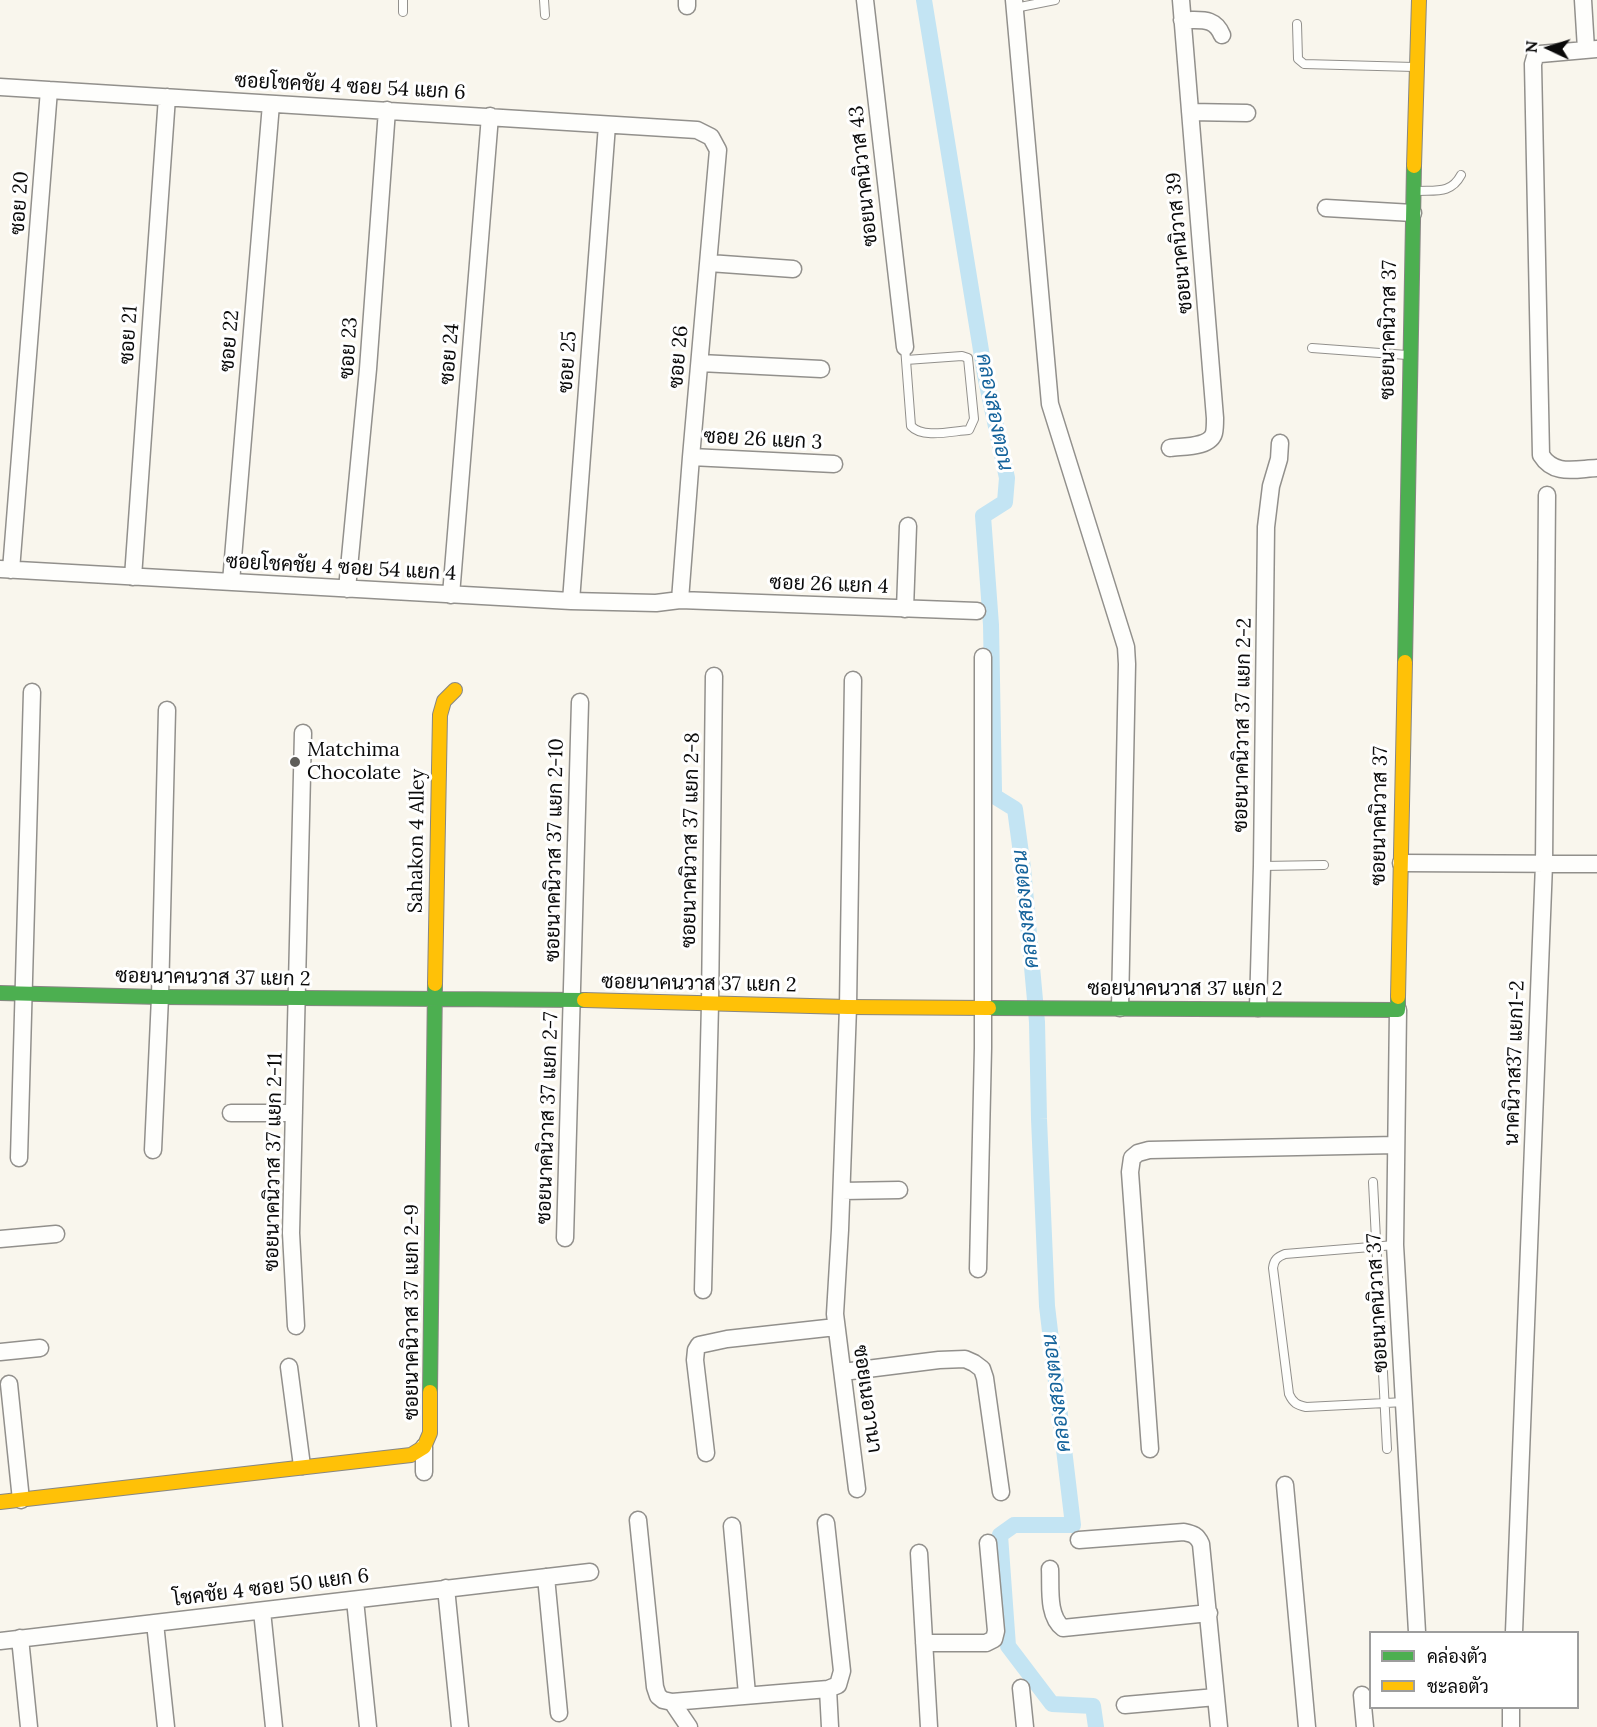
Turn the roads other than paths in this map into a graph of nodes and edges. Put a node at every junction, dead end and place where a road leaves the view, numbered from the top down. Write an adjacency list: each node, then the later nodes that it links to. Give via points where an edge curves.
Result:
1 (403, 0): 9 (lane)
2 (544, 0): 10 (lane)
3 (865, 0): 33 (street, ซอยนาคนิวาส 43)
4 (1055, 0): 8 (lane)
5 (1180, 0): 11 (street, ซอยนาคนิวาส 39)
6 (1419, 0): 15 (street, ซอยนาคนิวาส 37)
7 (1583, 0): 14 (street)
8 (1015, 4): 75 (street, via 1050,404 1126,647)
9 (403, 12)
10 (545, 15)
11 (1182, 20): 13 (street, via 1213,22); 21 (street, ซอยนาคนิวาส 39)
12 (1297, 24): 15 (lane, via 1298,59 1304,64)
13 (1222, 35)
14 (1592, 49): 41 (street, via 1540,54 1533,64 1541,455 1547,465 1558,469)
15 (1417, 68): 27 (street, ซอยนาคนิวาส 37)
16 (0, 87): 17 (street, ซอยโชคชัย 4 ซอย 54 แยก 6)
17 (49, 90): 18 (street, ซอยโชคชัย 4 ซอย 54 แยก 6); 44 (street, ซอย 20)
18 (167, 97): 19 (street, ซอยโชคชัย 4 ซอย 54 แยก 6); 45 (street, ซอย 21)
19 (270, 104): 20 (street, ซอยโชคชัย 4 ซอย 54 แยก 6); 46 (street, ซอย 22)
20 (387, 110): 23 (street, ซอยโชคชัย 4 ซอย 54 แยก 6); 47 (street, ซอย 23)
21 (1190, 112): 22 (street); 38 (street, ซอยนาคนิวาส 39, via 1215,418 1210,440)
22 (1247, 113)
23 (490, 116): 24 (street, ซอยโชคชัย 4 ซอย 54 แยก 6); 48 (street, ซอย 24)
24 (608, 125): 25 (street, ซอยโชคชัย 4 ซอย 54 แยก 6); 50 (street, ซอย 25)
25 (697, 130): 30 (street, ซอย 26, via 711,137 718,150)
26 (1461, 174): 27 (lane, via 1450,188)
27 (1413, 191): 29 (street, ซอยนาคนิวาส 37)
28 (1326, 208): 29 (street)
29 (1413, 213): 34 (street, ซอยนาคนิวาส 37)
30 (709, 263): 31 (street); 35 (street, ซอย 26)
31 (793, 269)
32 (1312, 348): 34 (lane)
33 (905, 353): 33 (lane, via 910,426 923,433 969,430 974,419 968,358)
34 (1410, 356): 61 (street, ซอยนาคนิวาส 37)
35 (700, 363): 36 (street); 39 (street, ซอย 26)
36 (821, 369)
37 (1280, 443): 65 (street, ซอยนาคนิวาส 37 แยก 2-2, via 1266,527)
38 (1170, 448)
39 (691, 457): 40 (street, ซอย 26 แยก 3); 49 (street, ซอย 26)
40 (834, 464)
41 (1597, 468)
42 (1547, 495): 62 (street, นาคนิวาส37 แยก1-2)
43 (908, 525): 51 (street)
44 (5, 570): 45 (street, ซอยโชคชัย 4 ซอย 54 แยก 4)
45 (133, 577): 46 (street, ซอยโชคชัย 4 ซอย 54 แยก 4)
46 (231, 582): 47 (street, ซอยโชคชัย 4 ซอย 54 แยก 4)
47 (347, 589): 48 (street, ซอยโชคชัย 4 ซอย 54 แยก 4)
48 (451, 595): 50 (street, ซอยโชคชัย 4 ซอย 54 แยก 4)
49 (680, 600): 50 (street, ซอยโชคชัย 4 ซอย 54 แยก 4); 51 (street, ซอย 26 แยก 4)
50 (571, 601)
51 (904, 609): 52 (street, ซอย 26 แยก 4)
52 (976, 611)
53 (983, 657): 74 (street)
54 (714, 676): 72 (street, ซอยนาคนิวาส 37 แยก 2-8)
55 (853, 680): 73 (street, ซอยเนอวานา)
56 (455, 690): 70 (street, Sahakon 4 Alley, via 446,697 440,715)
57 (32, 692): 67 (street)
58 (580, 702): 71 (street, ซอยนาคนิวาส 37 แยก 2-10)
59 (167, 710): 68 (street)
60 (303, 733): 69 (street)
61 (1401, 863): 62 (street); 77 (street, ซอยนาคนิวาส 37)
62 (1544, 864): 63 (street); 128 (street, นาคนิวาส37 แยก1-2)
63 (1597, 864)
64 (1324, 865): 65 (lane)
65 (1262, 866): 76 (street, ซอยนาคนิวาส 37 แยก 2-2)
66 (0, 993): 67 (street, ซอยนาคนวาส 37 แยก 2)
67 (23, 994): 68 (street, ซอยนาคนวาส 37 แยก 2); 82 (street)
68 (160, 997): 69 (street, ซอยนาคนวาส 37 แยก 2); 81 (street)
69 (297, 998): 70 (street, ซอยนาคนวาส 37 แยก 2); 79 (street, ซอยนาคนิวาส 37 แยก 2-11)
70 (435, 999): 71 (street, ซอยนาคนวาส 37 แยก 2); 102 (street, ซอยนาคนิวาส 37 แยก 2-9, via 430,1433)
71 (573, 1000): 72 (street, ซอยนาคนวาส 37 แยก 2); 87 (street, ซอยนาคนิวาส 37 แยก 2-7)
72 (710, 1004): 73 (street, ซอยนาคนวาส 37 แยก 2); 92 (street, ซอยนาคนิวาส 37 แยก 2-8)
73 (848, 1007): 74 (street, ซอยนาคนวาส 37 แยก 2); 85 (street, ซอยเนอวานา)
74 (982, 1008): 75 (street, ซอยนาคนวาส 37 แยก 2); 91 (street)
75 (1120, 1008): 76 (street, ซอยนาคนวาส 37 แยก 2)
76 (1258, 1008): 77 (street, ซอยนาคนวาส 37 แยก 2)
77 (1398, 1010): 80 (street, ซอยนาคนิวาส 37)
78 (231, 1113): 79 (street)
79 (294, 1113): 94 (street, ซอยนาคนิวาส 37 แยก 2-11, via 291,1233)
80 (1395, 1145): 89 (street, ซอยนาคนิวาส 37); 103 (street, via 1149,1150 1132,1158)
81 (153, 1150)
82 (19, 1158)
83 (1372, 1182): 90 (lane)
84 (899, 1190): 85 (street)
85 (842, 1191): 93 (street, ซอยเนอวานา)
86 (56, 1234): 88 (street)
87 (565, 1238)
88 (0, 1239)
89 (1395, 1245): 90 (lane); 100 (street, ซอยนาคนิวาส 37)
90 (1376, 1247): 101 (lane); 101 (lane, via 1285,1254 1278,1257 1273,1268 1293,1402 1306,1407)
91 (978, 1269)
92 (703, 1290)
93 (835, 1321): 98 (street, ซอยเนอวานา); 105 (street, via 699,1345 695,1360)
94 (296, 1326)
95 (40, 1348): 96 (street)
96 (0, 1352)
97 (289, 1367): 106 (street)
98 (843, 1372): 109 (street, ซอยเนอวานา); 110 (street, via 939,1360 965,1359 975,1363 985,1378)
99 (9, 1384): 111 (street)
100 (1405, 1402): 101 (lane); 127 (street, ซอยนาคนิวาส 37)
101 (1383, 1403): 104 (lane)
102 (424, 1447): 106 (street, ซอยนาคนิวาส 37 แยก 2-9, via 411,1455); 107 (street)
103 (1150, 1449)
104 (1387, 1449)
105 (706, 1453)
106 (302, 1466): 111 (street, ซอยนาคนิวาส 37 แยก 2-9)
107 (424, 1472)
108 (1285, 1485): 151 (street)
109 (857, 1489)
110 (1001, 1492)
111 (21, 1500): 112 (street, ซอยนาคนิวาส 37 แยก 2-9)
112 (0, 1502)
113 (638, 1520): 137 (street, via 655,1687 658,1696)
114 (826, 1523): 133 (street, via 842,1671 838,1685)
115 (732, 1526): 134 (street)
116 (1078, 1540): 125 (street, via 1194,1534 1201,1544)
117 (988, 1543): 131 (street, via 994,1639 986,1643)
118 (919, 1553): 131 (street)
119 (1050, 1569): 125 (street, via 1053,1613 1056,1623 1063,1628)
120 (591, 1572): 121 (street, โชคชัย 4 ซอย 50 แยก 6)
121 (546, 1577): 122 (street, โชคชัย 4 ซอย 50 แยก 6); 140 (street)
122 (446, 1588): 123 (street, โชคชัย 4 ซอย 50 แยก 6); 145 (street)
123 (355, 1600): 124 (street, โชคชัย 4 ซอย 50 แยก 6); 144 (street)
124 (262, 1611): 126 (street, โชคชัย 4 ซอย 50 แยก 6); 143 (street)
125 (1209, 1613): 136 (street)
126 (155, 1623): 129 (street, โชคชัย 4 ซอย 50 แยก 6); 142 (street)
127 (1417, 1631)
128 (1514, 1631)
129 (20, 1638): 130 (street, โชคชัย 4 ซอย 50 แยก 6); 141 (street)
130 (0, 1641)
131 (924, 1643): 148 (street)
132 (1021, 1688): 149 (street)
133 (828, 1689): 134 (street); 147 (street)
134 (747, 1694): 137 (street)
135 (1362, 1695): 152 (street)
136 (1216, 1697): 138 (street); 150 (street)
137 (672, 1702): 146 (street)
138 (1125, 1705)
139 (1511, 1709): 153 (street)
140 (559, 1713)
141 (29, 1727)
142 (166, 1727)
143 (274, 1727)
144 (368, 1727)
145 (460, 1727)
146 (689, 1727)
147 (830, 1727)
148 (929, 1727)
149 (1025, 1727)
150 (1219, 1727)
151 (1307, 1727)
152 (1365, 1727)
153 (1511, 1727)

